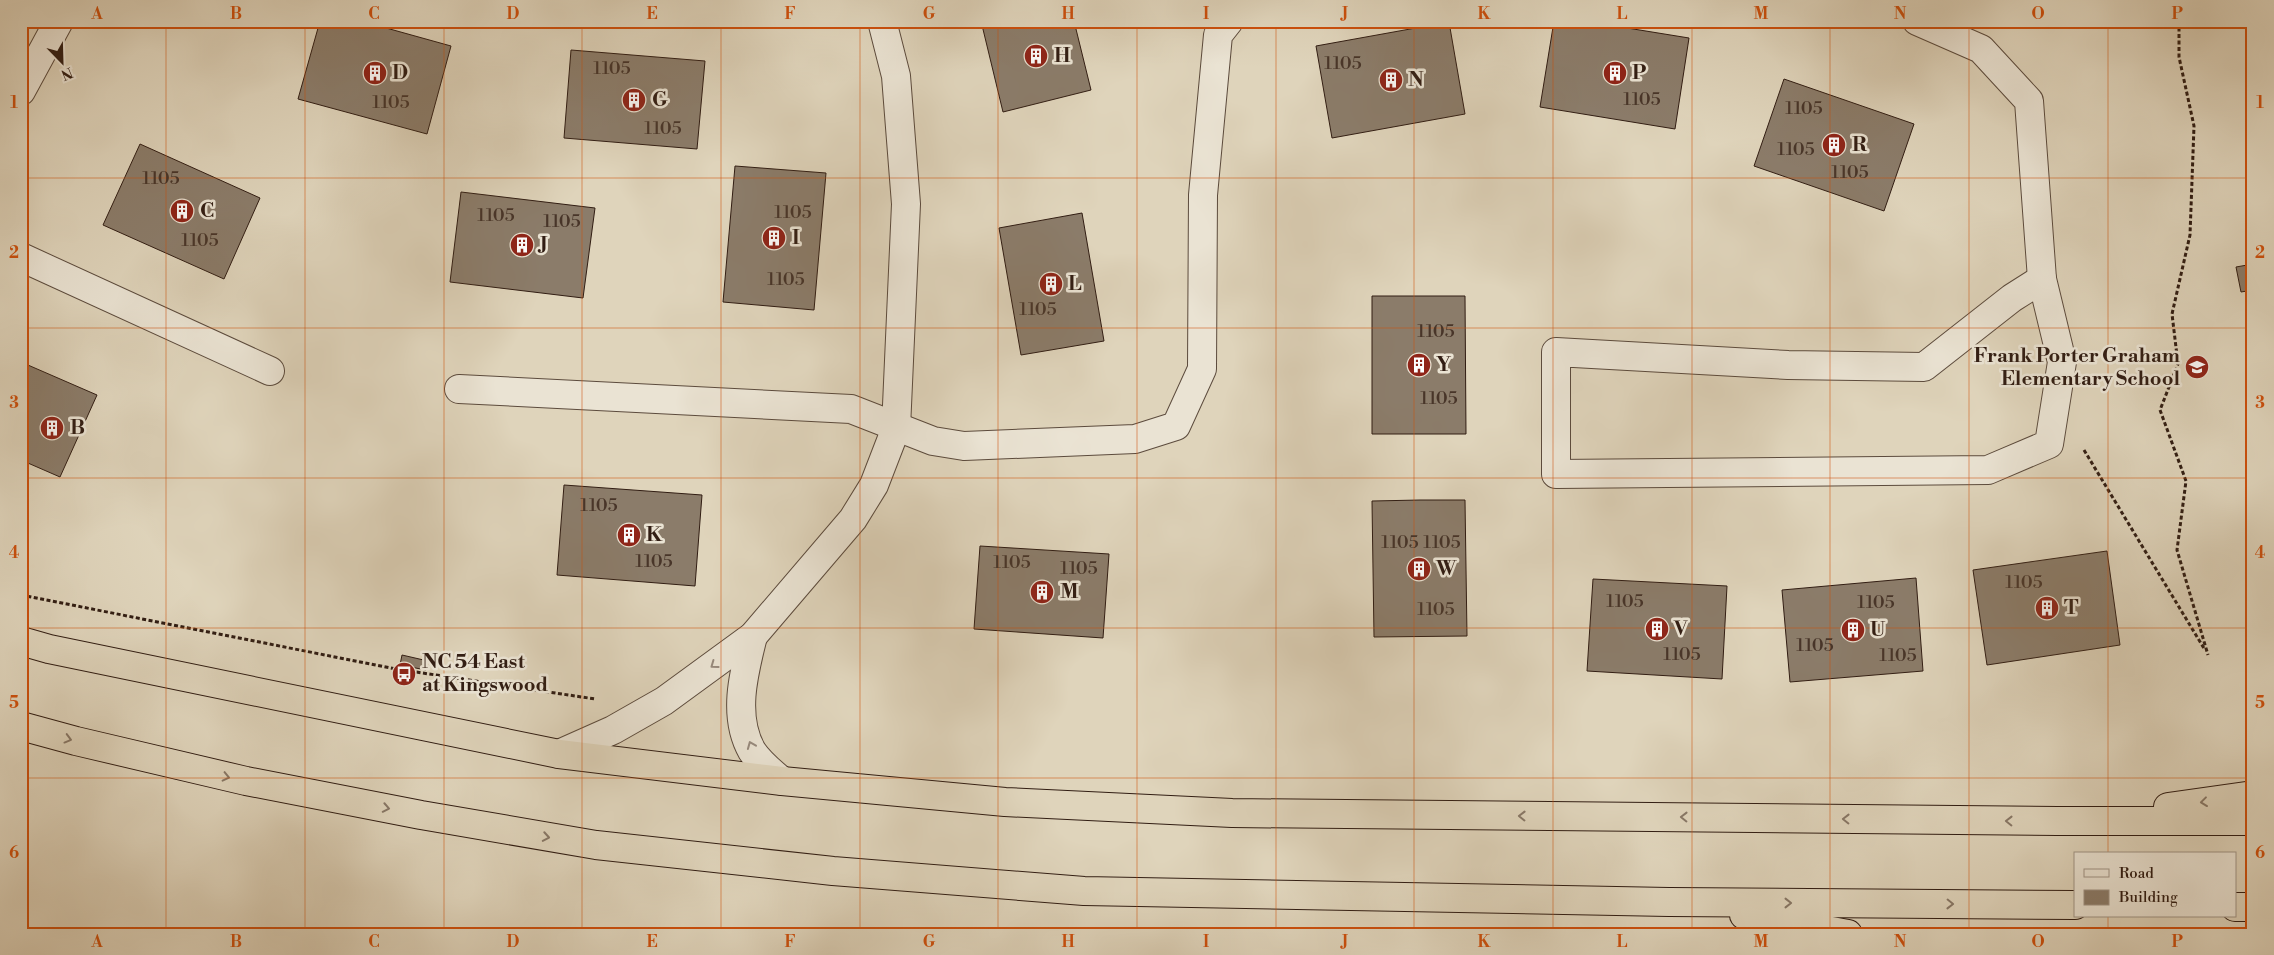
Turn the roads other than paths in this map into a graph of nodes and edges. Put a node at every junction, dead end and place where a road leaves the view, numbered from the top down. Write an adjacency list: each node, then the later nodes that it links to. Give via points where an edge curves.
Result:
1 (59, 21): 5 (lane)
2 (882, 21): 10 (lane, via 896,76 906,204)
3 (1229, 21): 10 (lane, via 1218,35 1203,195 1202,369 1176,426 1135,439 964,446 933,441)
4 (1917, 21): 7 (lane, via 1982,48 2028,101)
5 (21, 91)
6 (21, 258): 8 (lane)
7 (2042, 279): 7 (lane, via 2012,298 1924,367 1788,365 1556,352 1556,474 1988,470 2049,444 2062,362)
8 (270, 371)
9 (459, 389): 10 (lane, via 851,409)
10 (896, 428): 11 (lane, via 874,485 853,519)
11 (753, 636): 14 (lane, one-way to 14, via 664,702); 15 (lane, one-way to 11, via 752,750 742,717 744,674)
12 (21, 641): 14 (highway)
13 (21, 726): 19 (highway, one-way to 19, via 246,781 596,846 833,871 1084,891)
14 (559, 754): 15 (highway)
15 (782, 781): 17 (highway, one-way to 15, via 1232,813 1005,802)
16 (2253, 795): 17 (highway, one-way to 17)
17 (2058, 821): 18 (highway)
18 (2253, 821)
19 (1669, 902): 20 (highway, one-way to 20); 23 (highway)
20 (2074, 905)
21 (2236, 907): 22 (highway)
22 (2253, 907)
23 (1848, 934)

